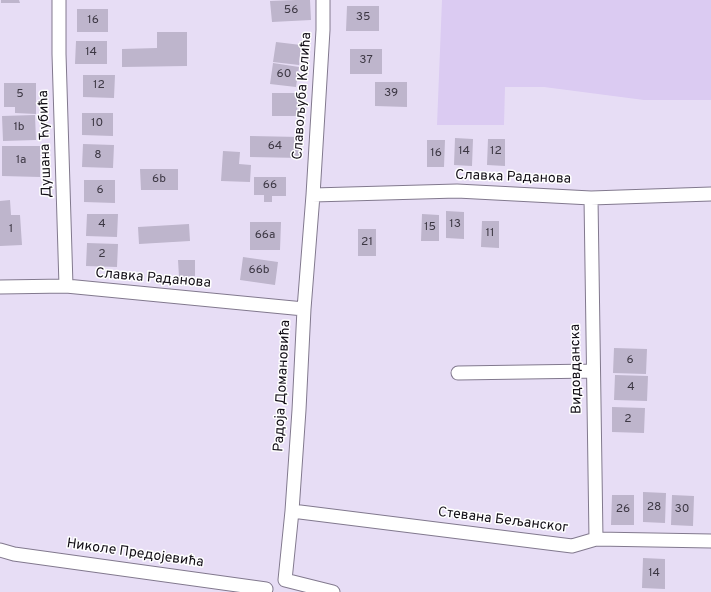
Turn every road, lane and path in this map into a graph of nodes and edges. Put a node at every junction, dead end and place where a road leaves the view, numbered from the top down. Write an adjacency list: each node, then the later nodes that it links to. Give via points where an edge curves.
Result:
1 (58, 0): 6 (street, Душана Ћубића)
2 (323, 0): 4 (street, Славољуба Келића)
3 (711, 194): 5 (street, Славка Раданова)
4 (313, 195): 5 (street, Славка Раданова, via 457,192); 8 (street, Радоја Домановића)
5 (591, 198): 9 (street, Видовданска)
6 (66, 286): 7 (street, Славка Раданова); 8 (street, Славка Раданова)
7 (0, 287)
8 (304, 309): 11 (street, Радоја Домановића)
9 (593, 371): 10 (street); 12 (street, Видовданска)
10 (458, 373)
11 (292, 512): 12 (street, Стевана Бељанског, via 572,546); 15 (street, Радоја Домановића)
12 (596, 539): 13 (street, Стевана Бељанског)
13 (711, 541)
14 (0, 550): 16 (street, Николе Предојевића)
15 (285, 580): 16 (street); 17 (street)
16 (266, 590)
17 (333, 592)

